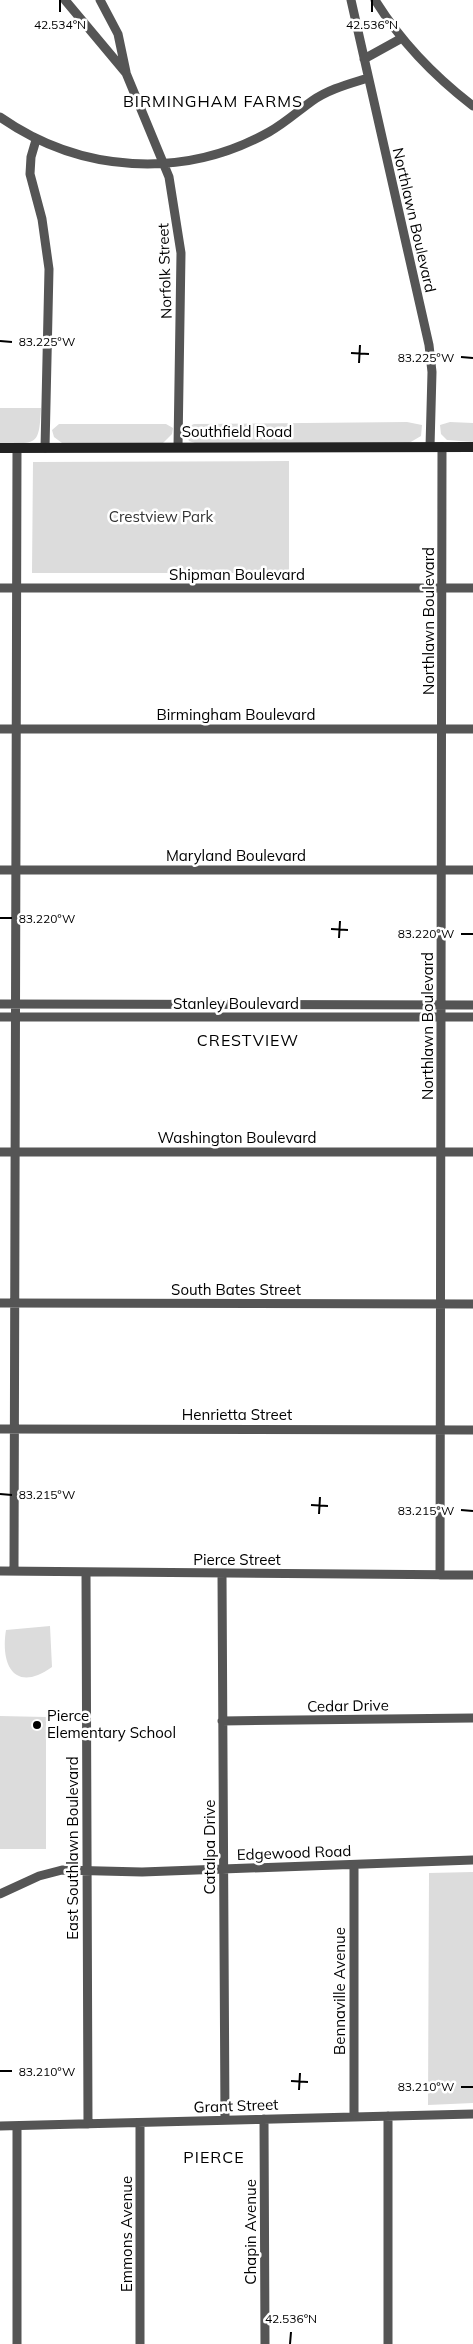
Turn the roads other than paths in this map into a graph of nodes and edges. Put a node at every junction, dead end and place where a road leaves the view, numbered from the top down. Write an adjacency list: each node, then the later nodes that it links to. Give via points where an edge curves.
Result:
1 (65, 0): 7 (street, Norfolk Street)
2 (100, 0): 7 (street, Norfolk Street, via 118,34)
3 (351, 0): 6 (street, Northlawn Boulevard)
4 (375, 0): 5 (street)
5 (402, 38): 6 (street); 9 (street, via 441,80)
6 (364, 59): 8 (street, Northlawn Boulevard)
7 (126, 73): 12 (street, Norfolk Street)
8 (368, 78): 12 (street, via 322,95 271,131 239,147 190,161); 14 (street, Northlawn Boulevard, via 429,345 432,372)
9 (473, 106)
10 (0, 117): 11 (street)
11 (36, 140): 12 (street, via 94,159); 19 (street, via 30,174 42,218 49,269)
12 (164, 164): 13 (street, Norfolk Street, via 181,248)
13 (178, 447): 14 (main road, Southfield Road); 19 (main road, Southfield Road)
14 (430, 447): 15 (main road, Southfield Road)
15 (442, 447): 16 (main road, Southfield Road); 22 (street, Northlawn Boulevard)
16 (473, 447)
17 (0, 448): 18 (main road, Southfield Road)
18 (17, 448): 19 (main road, Southfield Road); 21 (street)
19 (46, 448)
20 (0, 588): 21 (street, Shipman Boulevard)
21 (17, 588): 22 (street, Shipman Boulevard); 25 (street)
22 (442, 588): 23 (street, Shipman Boulevard); 26 (street, Northlawn Boulevard)
23 (473, 588)
24 (0, 729): 25 (street, Birmingham Boulevard)
25 (16, 729): 26 (street, Birmingham Boulevard); 29 (street)
26 (442, 729): 27 (street, Birmingham Boulevard); 30 (street, Northlawn Boulevard)
27 (473, 729)
28 (0, 870): 29 (street, Maryland Boulevard)
29 (16, 870): 30 (street, Maryland Boulevard); 33 (street)
30 (442, 870): 31 (street, Maryland Boulevard); 35 (street, Northlawn Boulevard)
31 (473, 870)
32 (0, 1004): 33 (street, Stanley Boulevard)
33 (16, 1004): 34 (street, Stanley Boulevard); 38 (street)
34 (235, 1005): 35 (street, Stanley Boulevard); 41 (street)
35 (442, 1005): 36 (street, Stanley Boulevard); 39 (street, Northlawn Boulevard)
36 (473, 1005)
37 (0, 1017): 38 (street, Stanley Boulevard)
38 (16, 1017): 41 (street, Stanley Boulevard); 43 (street)
39 (442, 1017): 40 (street, Stanley Boulevard); 41 (street, Stanley Boulevard); 44 (street, Northlawn Boulevard)
40 (473, 1017)
41 (235, 1018)
42 (0, 1152): 43 (street, Washington Boulevard)
43 (16, 1152): 44 (street, Washington Boulevard); 47 (street)
44 (441, 1152): 45 (street, Washington Boulevard); 48 (street, Northlawn Boulevard)
45 (473, 1152)
46 (0, 1303): 47 (street, South Bates Street)
47 (16, 1303): 48 (street, South Bates Street); 51 (street)
48 (441, 1303): 49 (street, South Bates Street); 52 (street, Northlawn Boulevard)
49 (473, 1304)
50 (0, 1428): 51 (street, Henrietta Street)
51 (15, 1429): 52 (street, Henrietta Street); 55 (street)
52 (441, 1430): 53 (street, Henrietta Street); 58 (street, Northlawn Boulevard)
53 (473, 1430)
54 (0, 1571): 55 (street, Pierce Street)
55 (14, 1571): 56 (street, Pierce Street)
56 (86, 1572): 57 (street, Pierce Street); 65 (street, East Southlawn Boulevard)
57 (222, 1574): 58 (street, Pierce Street); 61 (street, Catalpa Drive)
58 (440, 1575): 59 (street, Pierce Street)
59 (473, 1575)
60 (473, 1718): 61 (street, Cedar Drive)
61 (222, 1721): 64 (street, Catalpa Drive)
62 (473, 1860): 63 (street, Edgewood Road)
63 (354, 1864): 64 (street, Edgewood Road); 69 (street, Bennaville Avenue)
64 (224, 1868): 65 (street, Edgewood Road, via 142,1872); 71 (street, Catalpa Drive)
65 (87, 1870): 66 (street, Edgewood Road, via 50,1873); 73 (street, East Southlawn Boulevard)
66 (0, 1894)
67 (473, 2114): 68 (street, Grant Street)
68 (388, 2116): 69 (street, Grant Street); 79 (street)
69 (354, 2117): 70 (street, Grant Street)
70 (264, 2119): 71 (street, Grant Street); 78 (street, Chapin Avenue)
71 (225, 2120): 72 (street, Grant Street)
72 (140, 2123): 73 (street, Grant Street); 77 (street, Emmons Avenue)
73 (88, 2124): 75 (street, Grant Street)
74 (0, 2126): 75 (street, Grant Street)
75 (17, 2126): 76 (street)
76 (16, 2344)
77 (140, 2344)
78 (265, 2344)
79 (388, 2344)

